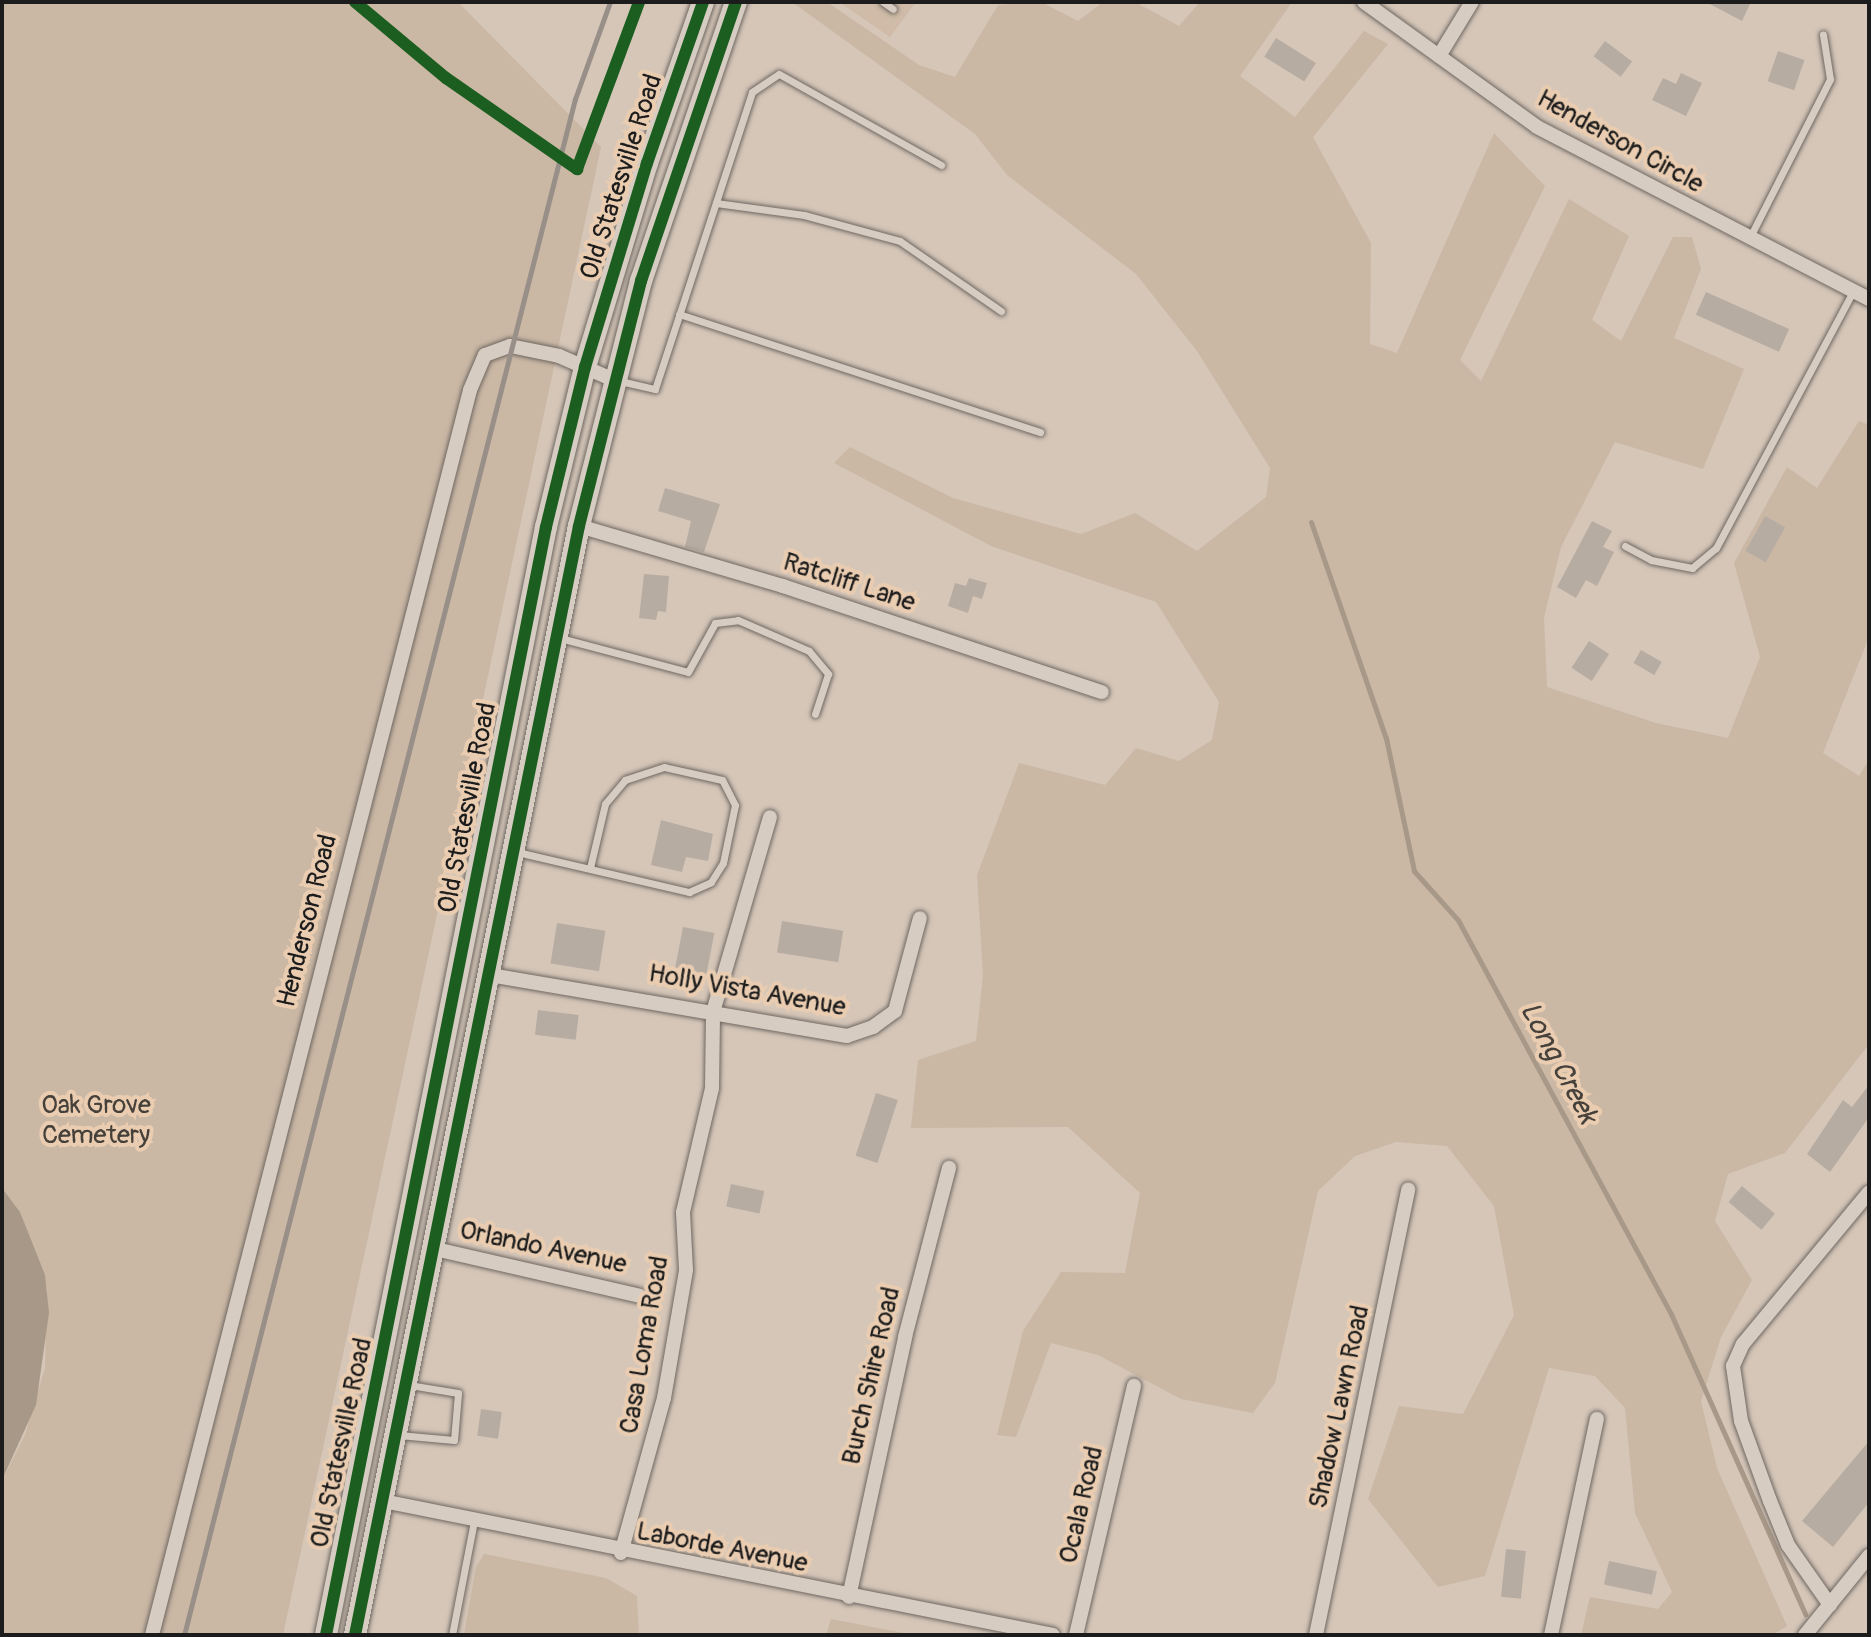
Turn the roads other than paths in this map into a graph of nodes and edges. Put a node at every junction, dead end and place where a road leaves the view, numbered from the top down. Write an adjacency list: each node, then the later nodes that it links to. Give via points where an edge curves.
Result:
1 (703, 2): 16 (main road, Old Statesville Road)
2 (736, 2): 17 (main road, Old Statesville Road, via 685,143)
3 (883, 2): 6 (lane)
4 (1364, 2): 8 (street, Henderson Circle)
5 (1472, 2): 8 (street)
6 (893, 9)
7 (1823, 35): 11 (lane, via 1830,79)
8 (1439, 56): 11 (street, Henderson Circle, via 1537,127)
9 (941, 165): 10 (lane, via 779,74 752,92)
10 (716, 203): 14 (lane, via 804,215 900,241); 15 (lane)
11 (1750, 238): 12 (street, Henderson Circle)
12 (1853, 291): 13 (street, Henderson Circle); 20 (lane, via 1716,548 1692,568 1651,560)
13 (1869, 299)
14 (1001, 311)
15 (679, 314): 17 (lane, via 655,389); 18 (lane)
16 (585, 367): 17 (street, Henderson Road); 45 (street, Henderson Road, via 526,348 499,347 485,355 470,390); 46 (main road, Old Statesville Road, via 542,542)
17 (614, 380): 19 (main road, Old Statesville Road)
18 (1040, 432)
19 (579, 526): 21 (main road, Old Statesville Road); 22 (street, Ratcliff Lane, via 783,586)
20 (1625, 546)
21 (558, 638): 23 (lane, via 688,672 715,623 738,620 809,651 828,674); 25 (main road, Old Statesville Road)
22 (1102, 692)
23 (815, 714)
24 (770, 817): 29 (street, Casa Loma Road)
25 (515, 852): 26 (lane); 28 (main road, Old Statesville Road)
26 (590, 868): 26 (lane, via 663,889 689,892 711,882 723,863 734,816 735,805 722,780 664,767 625,780 605,804)
27 (920, 918): 29 (street, Holly Vista Avenue, via 895,1011 873,1027 847,1036)
28 (490, 975): 29 (street, Holly Vista Avenue); 33 (main road, Old Statesville Road)
29 (713, 1012): 41 (street, Casa Loma Road, via 712,1088 683,1212 686,1270 664,1398)
30 (949, 1168): 43 (street, Burch Shire Road, via 905,1337)
31 (1408, 1189): 51 (street, Shadow Lawn Road)
32 (1869, 1192): 44 (street, via 1743,1344 1732,1379 1741,1421 1788,1545)
33 (435, 1249): 34 (street, Orlando Avenue); 35 (main road, Old Statesville Road)
34 (640, 1296)
35 (407, 1385): 38 (main road, Old Statesville Road); 38 (lane, via 458,1393 454,1440)
36 (1134, 1386): 50 (street, Ocala Road)
37 (1597, 1419): 52 (street)
38 (397, 1435): 39 (main road, Old Statesville Road)
39 (383, 1501): 40 (street, Laborde Avenue); 47 (main road, Old Statesville Road)
40 (474, 1521): 41 (street, Laborde Avenue); 48 (lane)
41 (621, 1553): 43 (street, Laborde Avenue)
42 (1869, 1556): 44 (street)
43 (849, 1597): 49 (street, Laborde Avenue)
44 (1830, 1605): 53 (street)
45 (152, 1635)
46 (326, 1635)
47 (355, 1635)
48 (452, 1635)
49 (1053, 1635)
50 (1076, 1635)
51 (1316, 1635)
52 (1551, 1635)
53 (1805, 1635)

